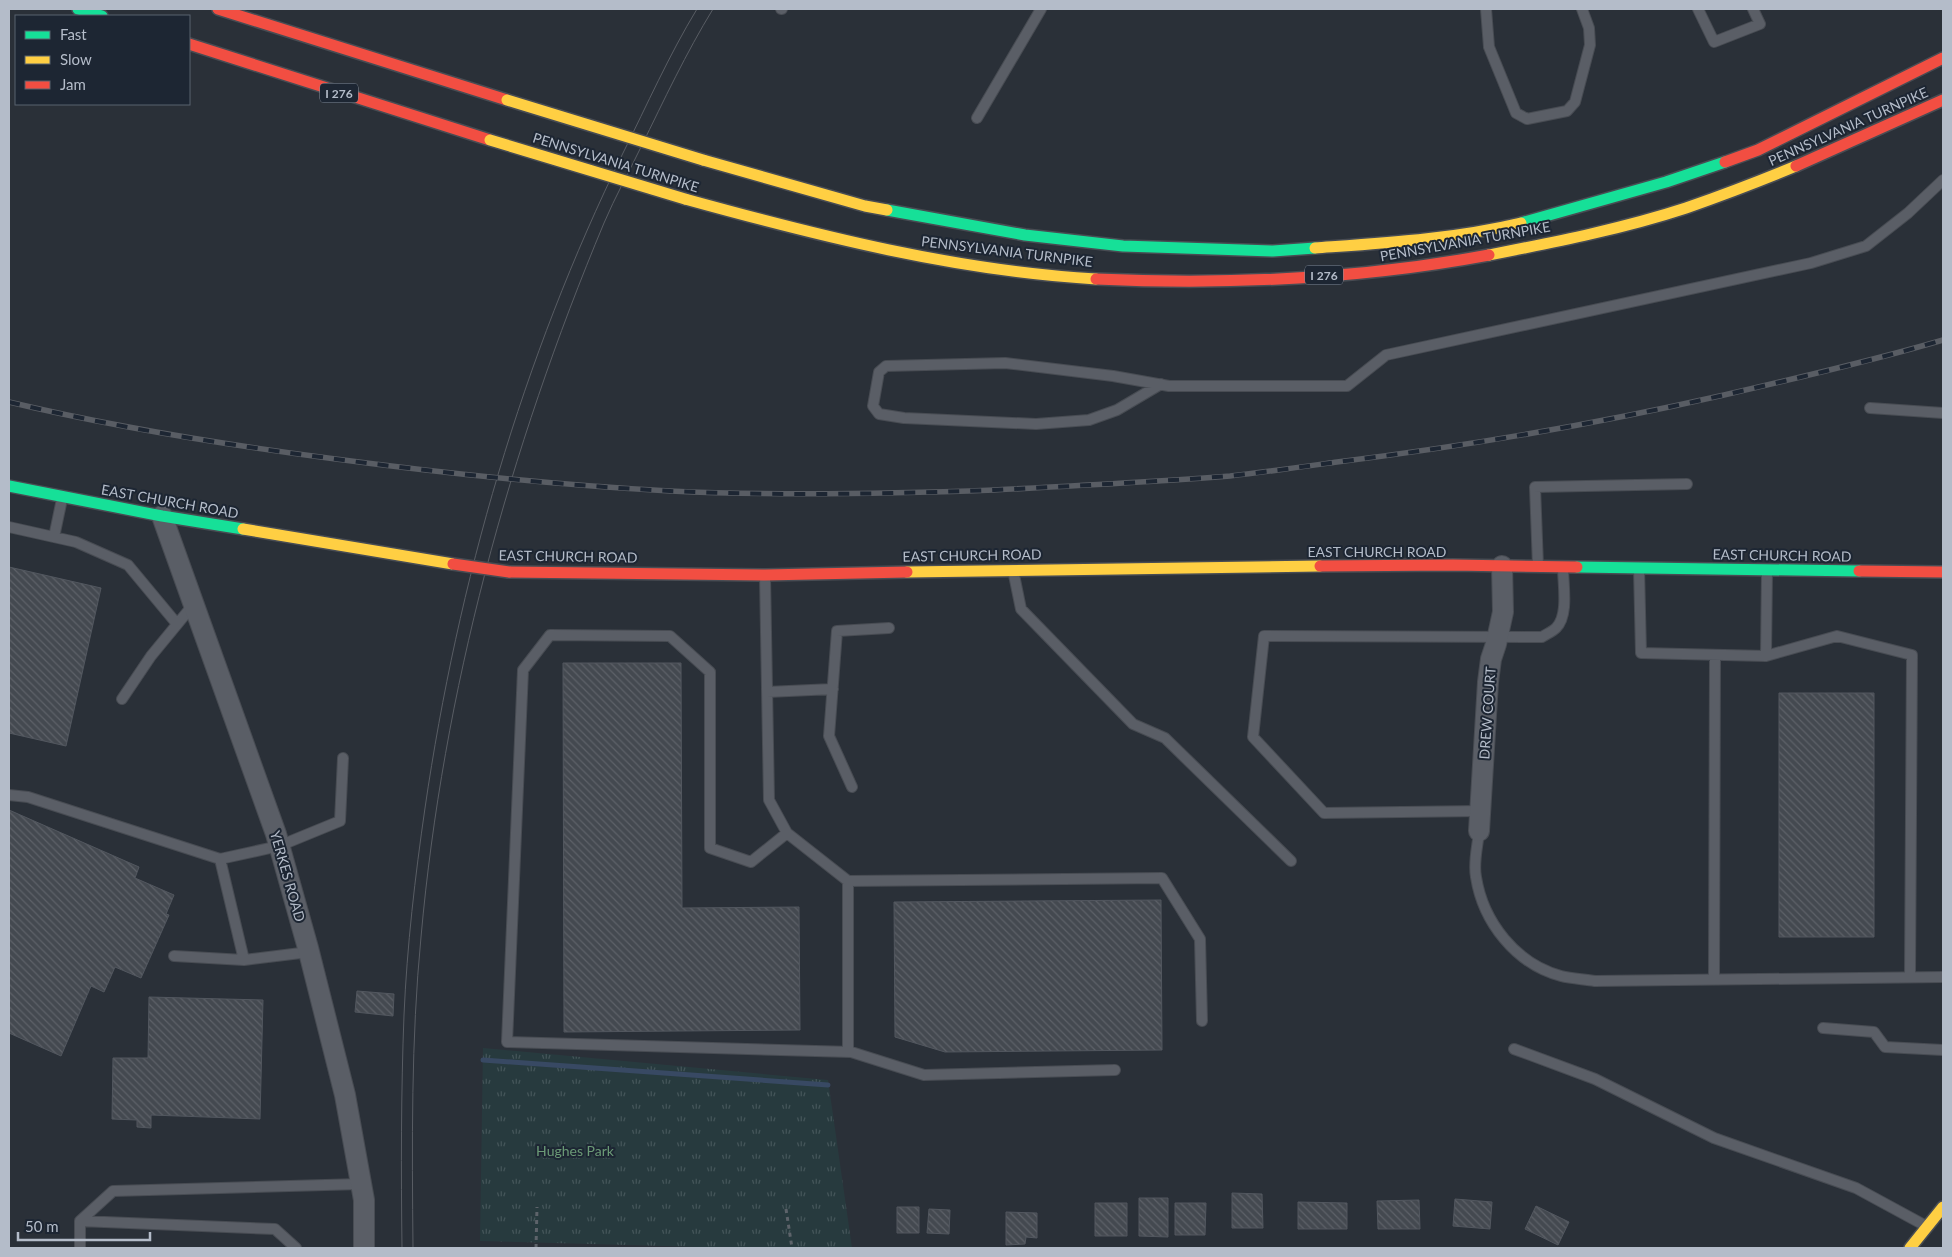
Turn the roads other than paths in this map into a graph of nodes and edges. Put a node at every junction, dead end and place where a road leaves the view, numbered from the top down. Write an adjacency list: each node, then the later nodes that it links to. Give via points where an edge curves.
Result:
1 (78, 9): 8 (main road)
2 (218, 9): 10 (main road, PENNSYLVANIA TURNPIKE / I 276, bridge, via 704,160 865,206 1025,235 1124,246 1273,250 1408,241 1492,230 1666,182 1758,150)
3 (1042, 9): 12 (lane)
4 (1486, 9): 5 (lane, via 1488,47 1516,113 1527,119 1567,111 1576,102 1590,46 1589,28)
5 (1582, 9)
6 (1698, 9): 7 (lane, via 1714,42 1760,24)
7 (1753, 9)
8 (99, 15)
9 (190, 44): 11 (main road, PENNSYLVANIA TURNPIKE / I 276, bridge, via 490,140 788,228 964,264 1126,280 1209,281 1384,271 1460,260 1611,229 1684,208 1814,159)
10 (1943, 58)
11 (1943, 100)
12 (977, 118)
13 (1943, 180): 14 (lane, via 1866,246 1811,263 1386,355 1347,386)
14 (1161, 384): 14 (lane, via 1005,363 886,366 879,372 873,406 879,414 904,418 1036,424 1089,420 1118,410)
15 (1870, 408): 16 (lane)
16 (1943, 413)
17 (1687, 484): 24 (lane, via 1534,488)
18 (9, 486): 19 (main road, EAST CHURCH ROAD)
19 (63, 496): 20 (main road, EAST CHURCH ROAD); 22 (lane)
20 (162, 516): 30 (main road, EAST CHURCH ROAD, bridge, via 509,572); 31 (street, YERKES ROAD)
21 (9, 527): 22 (lane)
22 (54, 537): 32 (lane, via 76,542 128,565)
23 (1502, 566): 24 (main road, EAST CHURCH ROAD); 27 (main road, EAST CHURCH ROAD); 34 (street, DREW COURT, via 1503,612)
24 (1538, 567): 25 (main road, EAST CHURCH ROAD)
25 (1563, 567): 26 (main road, EAST CHURCH ROAD); 34 (lane, via 1564,610 1556,629 1542,637)
26 (1639, 568): 28 (main road, EAST CHURCH ROAD); 35 (lane, via 1641,653)
27 (1013, 569): 30 (main road, EAST CHURCH ROAD); 47 (lane, via 1021,608 1133,724 1165,738)
28 (1766, 570): 29 (main road, EAST CHURCH ROAD); 36 (lane)
29 (1943, 572)
30 (765, 575): 38 (lane)
31 (193, 605): 32 (lane); 45 (street, YERKES ROAD)
32 (177, 624): 39 (lane, via 150,656)
33 (889, 628): 37 (lane, via 837,631)
34 (1498, 638): 43 (street, DREW COURT, via 1488,682); 43 (lane, via 1264,636 1254,737 1324,813)
35 (1714, 655): 36 (lane); 54 (lane)
36 (1766, 656): 52 (lane, via 1837,636 1912,655)
37 (833, 689): 38 (lane); 41 (lane, via 829,736)
38 (767, 692): 44 (lane, via 769,800)
39 (122, 699)
40 (343, 758): 45 (lane, via 340,821)
41 (852, 787)
42 (9, 795): 46 (lane, via 28,797)
43 (1479, 821): 54 (lane, via 1475,875 1484,909 1503,938 1529,961 1561,976 1595,981)
44 (787, 833): 48 (lane); 59 (lane, via 751,862 710,848 710,672 670,636 550,635 523,670 507,1042)
45 (279, 846): 46 (lane); 49 (street, YERKES ROAD)
46 (220, 859): 51 (lane)
47 (1291, 861)
48 (848, 881): 55 (lane, via 1162,878 1200,939); 59 (lane, via 848,1051)
49 (309, 952): 51 (lane); 61 (street, YERKES ROAD, via 345,1094)
50 (174, 956): 51 (lane)
51 (244, 960)
52 (1910, 977): 53 (lane); 54 (lane)
53 (1943, 977)
54 (1714, 979)
55 (1202, 1021)
56 (1823, 1028): 58 (lane, via 1874,1032 1885,1047)
57 (1514, 1049): 64 (lane, via 1594,1079 1714,1138 1856,1188)
58 (1943, 1050)
59 (851, 1052): 60 (lane, via 924,1075)
60 (1115, 1070)
61 (361, 1184): 63 (lane, via 113,1190); 67 (street, YERKES ROAD)
62 (1943, 1207): 64 (main road)
63 (80, 1221): 65 (lane); 66 (lane, via 275,1229)
64 (1928, 1227): 68 (main road)
65 (80, 1248)
66 (296, 1248)
67 (364, 1248)
68 (1910, 1248)

